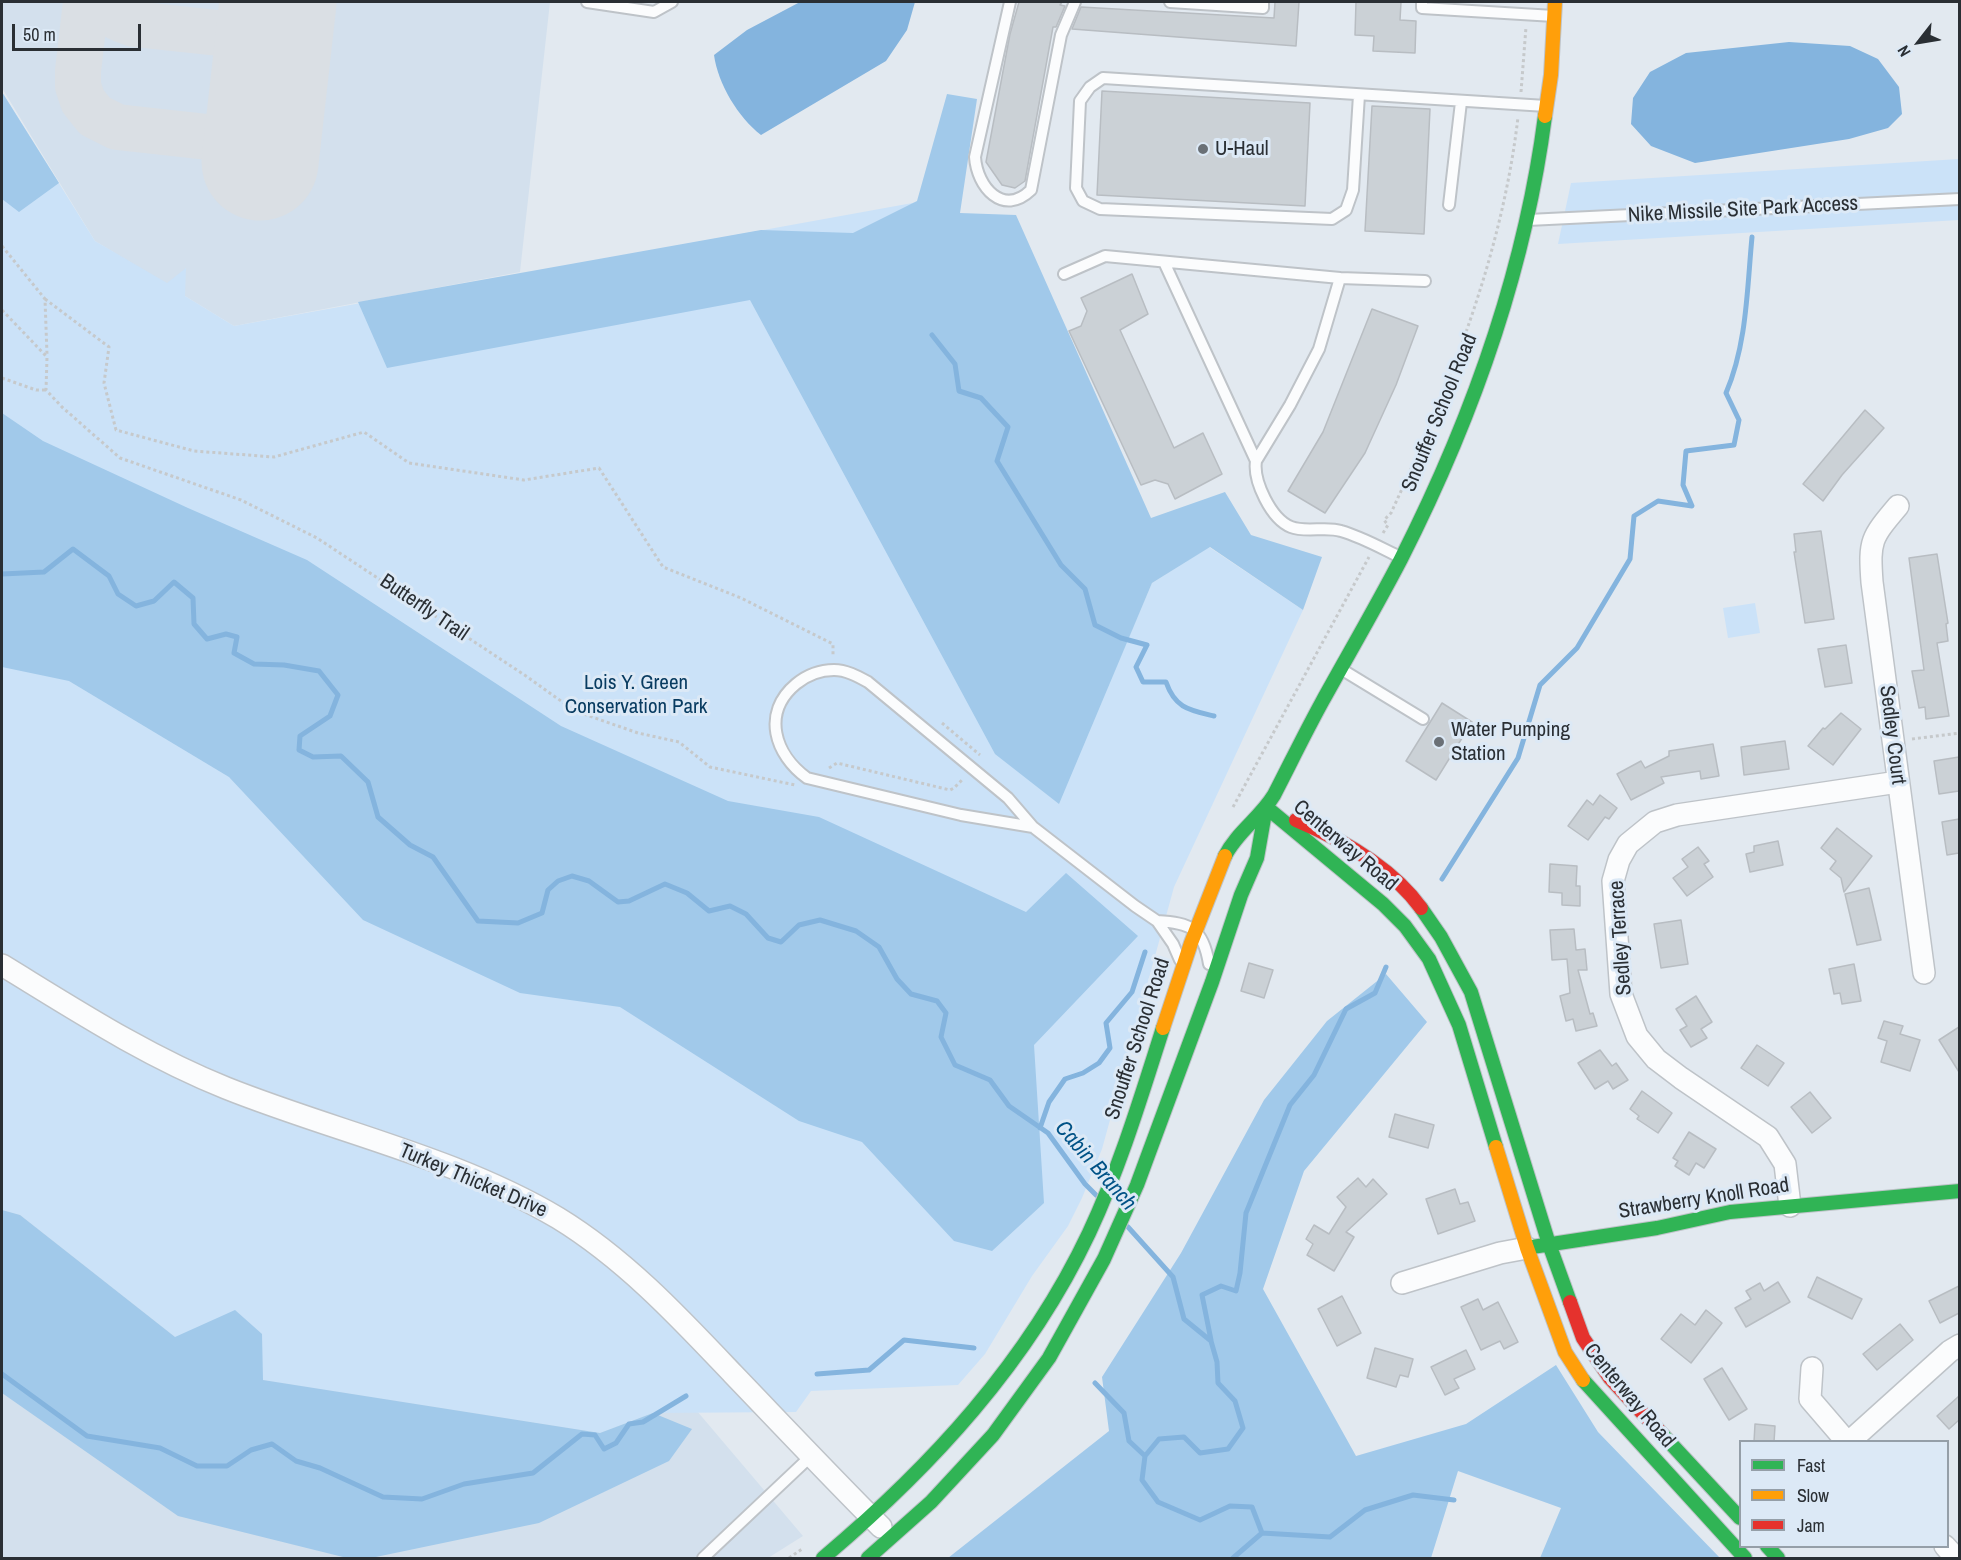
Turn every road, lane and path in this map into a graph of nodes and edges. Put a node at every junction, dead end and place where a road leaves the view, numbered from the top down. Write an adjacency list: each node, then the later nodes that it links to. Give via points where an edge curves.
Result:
1 (587, 2): 2 (lane, via 654,12)
2 (672, 2)
3 (1010, 2): 4 (lane, via 975,157 985,188 997,198 1010,201 1022,198 1030,190 1061,35)
4 (1075, 2)
5 (1170, 2): 6 (lane, via 1263,8)
6 (1263, 2)
7 (1422, 2): 8 (lane, via 1422,8)
8 (1482, 7): 9 (lane)
9 (1555, 9): 14 (main road, Snouffer School Road)
10 (1526, 31): 11 (path)
11 (1523, 74)
12 (1359, 95): 12 (lane, via 1103,78 1080,101 1076,188 1083,201 1100,209 1332,219 1346,210 1353,190); 13 (lane)
13 (1461, 102): 14 (lane); 17 (lane)
14 (1546, 106): 18 (main road, Snouffer School Road)
15 (1517, 123): 31 (path, via 1495,235 1462,346 1421,447 1391,513 1384,520)
16 (1959, 199): 18 (lane, Nike Missile Site Park Access)
17 (1449, 205)
18 (1527, 220): 32 (main road, Snouffer School Road, via 1506,300 1472,400)
19 (2, 246): 24 (path)
20 (1164, 262): 21 (lane, via 1105,256); 22 (lane); 29 (lane)
21 (1064, 274)
22 (1340, 278): 23 (lane); 29 (lane, via 1319,349)
23 (1425, 281)
24 (45, 299): 26 (path); 35 (path, via 109,347 104,383 116,430 194,451 274,457 363,432 409,463 524,480 599,468 663,567 741,598 833,644)
25 (2, 310): 26 (path)
26 (47, 357): 28 (path)
27 (2, 378): 28 (path)
28 (46, 390): 42 (path, Butterfly Trail, via 120,458 241,500 317,538 575,711 638,733 679,742 710,767)
29 (1256, 461): 32 (lane, via 1257,483 1274,511 1291,527 1353,534)
30 (1898, 506): 38 (street, Sedley Court, via 1877,531 1870,551)
31 (1388, 525)
32 (1401, 558): 34 (main road, Snouffer School Road)
33 (1365, 564): 44 (path)
34 (1340, 669): 36 (lane); 43 (main road, Snouffer School Road)
35 (834, 670): 45 (lane, via 849,672 868,682 1008,798); 45 (lane, via 805,677 792,687 778,708 776,731 780,747 794,769 807,778 830,784 961,815)
36 (1423, 719)
37 (1959, 733): 38 (path)
38 (1893, 742): 41 (street, Sedley Court)
39 (828, 769): 40 (path, via 837,763 950,790)
40 (969, 773)
41 (1898, 782): 50 (street, Sedley Court); 53 (street, Sedley Terrace, via 1677,815 1655,822 1628,844 1613,881 1621,994 1637,1036 1656,1059 1768,1137 1785,1164)
42 (798, 786)
43 (1266, 807): 47 (main road, Snouffer School Road, via 1231,845); 51 (main road, Snouffer School Road, via 1257,858); 54 (main road, Centerway Road, via 1331,835 1361,854 1419,905 1441,937 1471,992); 55 (main road, Centerway Road, via 1383,904 1429,959 1459,1025)
44 (1228, 816)
45 (1033, 826): 46 (lane)
46 (1157, 921): 47 (lane, via 1179,922); 49 (lane)
47 (1196, 930): 49 (main road, Snouffer School Road); 51 (lane, via 1207,953)
48 (2, 965): 61 (street, Turkey Thicket Drive, via 176,1067 227,1089 458,1170 559,1219 648,1286)
49 (1184, 968): 63 (main road, Snouffer School Road, via 1120,1162 1064,1283 1013,1361 949,1439)
50 (1924, 973)
51 (1212, 982): 64 (main road, Snouffer School Road, via 1137,1185 1069,1324 1021,1398 958,1475)
52 (1959, 1191): 53 (main road, Strawberry Knoll Road)
53 (1790, 1206): 54 (main road, Strawberry Knoll Road, via 1730,1212 1658,1228)
54 (1549, 1244): 55 (main road, Strawberry Knoll Road); 62 (main road, Centerway Road, via 1583,1338 1610,1378)
55 (1527, 1248): 56 (street); 65 (main road, Centerway Road, via 1564,1352 1587,1386)
56 (1402, 1282)
57 (1959, 1345): 60 (street)
58 (1812, 1368): 59 (street, via 1810,1399)
59 (1846, 1440)
60 (1850, 1440)
61 (811, 1456): 63 (street, Turkey Thicket Drive); 66 (lane)
62 (1739, 1517)
63 (871, 1518): 64 (street, Turkey Thicket Drive); 67 (main road, Snouffer School Road)
64 (892, 1538): 68 (main road, Snouffer School Road)
65 (1741, 1551)
66 (703, 1558)
67 (823, 1558)
68 (867, 1558)

